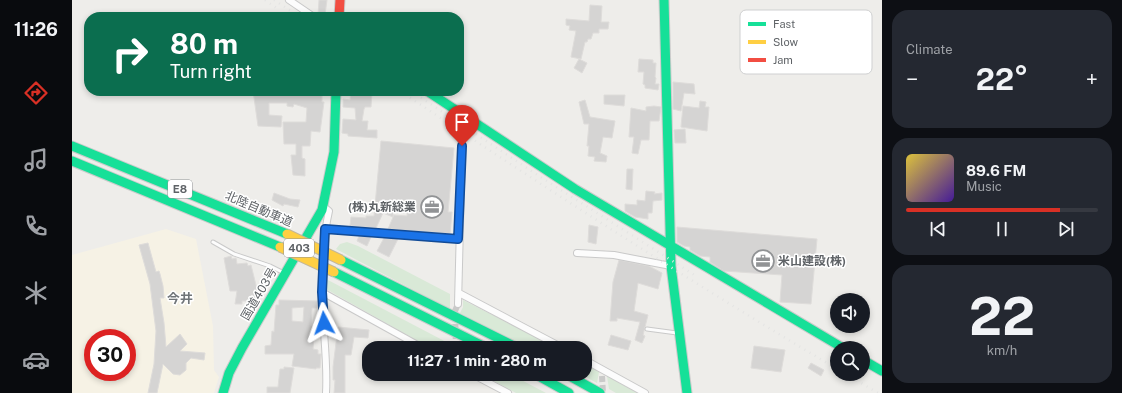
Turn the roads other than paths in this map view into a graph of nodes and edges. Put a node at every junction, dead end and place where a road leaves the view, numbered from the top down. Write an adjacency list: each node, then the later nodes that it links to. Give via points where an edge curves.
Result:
1 (289, 0): 4 (street)
2 (340, 0): 5 (main road)
3 (664, 0): 15 (main road)
4 (307, 12)
5 (339, 12)
6 (336, 96): 11 (main road, 国道403号 / 403, via 334,152)
7 (435, 96): 8 (main road)
8 (458, 111): 13 (street, via 462,146); 15 (main road, via 575,189)
9 (72, 146): 26 (main road, 北陸自動車道 / E8, bridge, via 287,234)
10 (72, 161): 25 (main road, E8, bridge, via 280,247)
11 (323, 206): 12 (street, via 329,211); 18 (main road, 国道403号 / 403)
12 (325, 229): 13 (street); 19 (street)
13 (458, 239): 20 (street)
14 (213, 242): 18 (lane, via 234,254)
15 (671, 248): 17 (main road); 28 (main road)
16 (577, 253): 17 (street, via 614,255)
17 (671, 266): 23 (main road)
18 (284, 273): 37 (main road, 国道403号 / 403, via 242,348)
19 (322, 292): 24 (street); 38 (street)
20 (459, 293): 21 (street); 27 (street)
21 (458, 304)
22 (648, 329): 23 (lane)
23 (679, 333): 43 (main road)
24 (410, 341)
25 (473, 341)
26 (504, 341)
27 (550, 341)
28 (830, 341)
29 (592, 364): 31 (street)
30 (870, 364): 32 (main road)
31 (602, 369): 33 (street); 42 (street)
32 (882, 371)
33 (602, 376)
34 (485, 381): 39 (street)
35 (548, 381): 40 (main road)
36 (579, 381): 41 (main road)
37 (223, 393)
38 (326, 393)
39 (508, 393)
40 (569, 393)
41 (600, 393)
42 (646, 393)
43 (687, 393)

